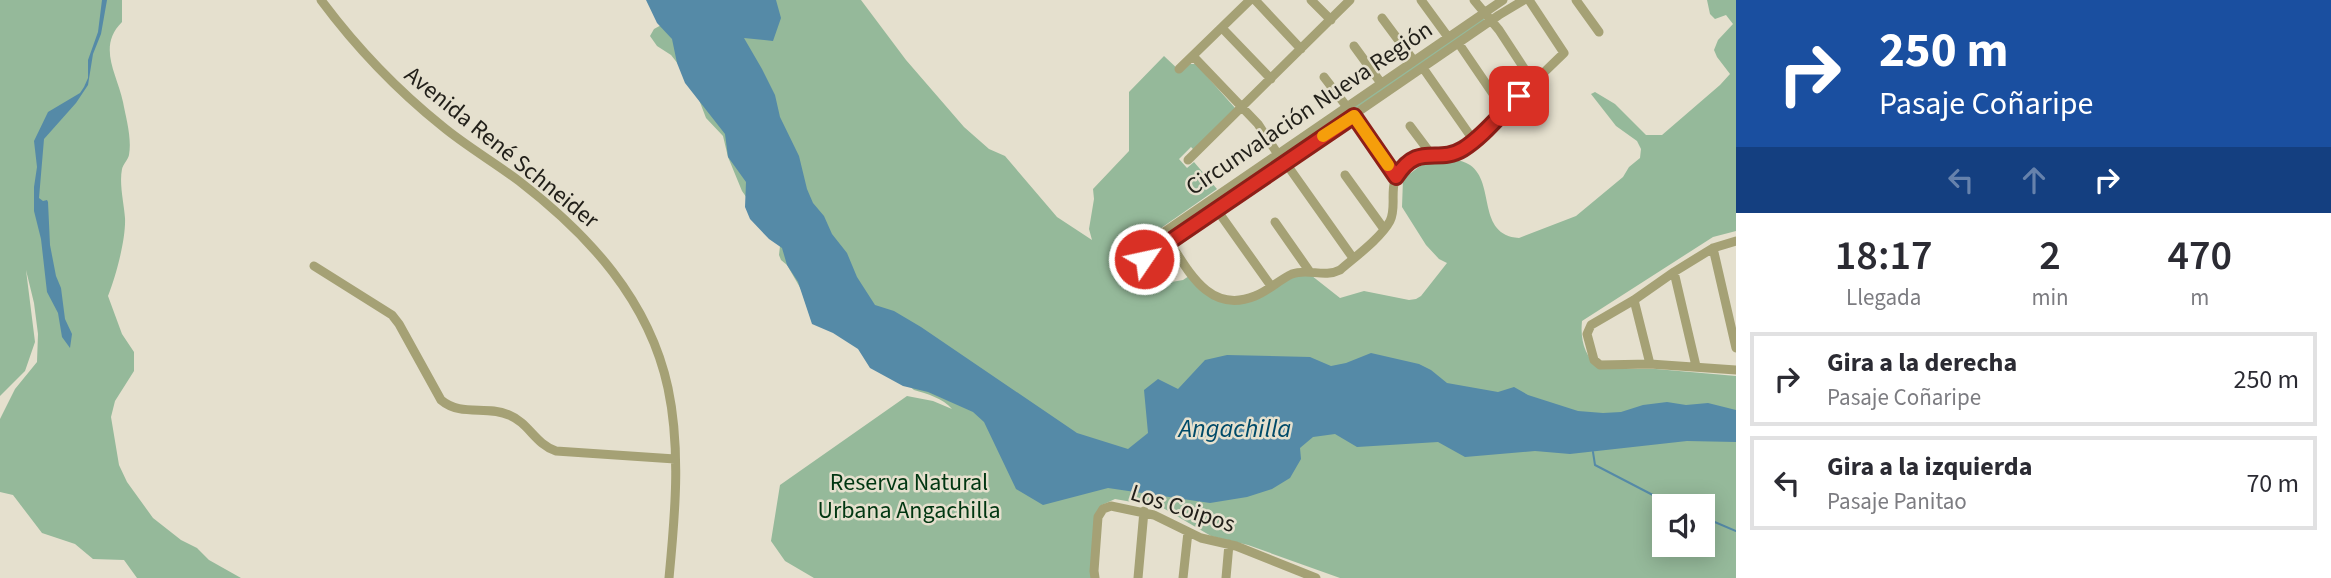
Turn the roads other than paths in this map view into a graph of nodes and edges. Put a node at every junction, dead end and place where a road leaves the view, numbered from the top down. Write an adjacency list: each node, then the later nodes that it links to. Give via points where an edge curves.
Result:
1 (321, 0): 59 (street, Avenida René Schneider, via 406,95 520,182 582,236 617,275 645,321 664,371)
2 (1252, 0): 14 (street); 19 (street)
3 (1311, 0): 12 (street)
4 (1350, 0): 12 (street)
5 (1421, 0): 16 (street)
6 (1474, 0): 10 (street)
7 (1503, 0): 10 (street, Circunvalación Nueva Región)
8 (1526, 0): 13 (street, Circunvalación Nueva Región); 26 (street, via 1564,53)
9 (1576, 0): 15 (street)
10 (1483, 13): 13 (street); 16 (street, Circunvalación Nueva Región)
11 (1382, 18): 21 (street)
12 (1331, 20): 19 (street)
13 (1490, 22): 17 (street, Circunvalación Nueva Región); 26 (street)
14 (1222, 28): 20 (street); 25 (street)
15 (1599, 32)
16 (1448, 37): 21 (street, Circunvalación Nueva Región)
17 (1459, 44): 22 (street, Circunvalación Nueva Región); 30 (street)
18 (1354, 46): 27 (street)
19 (1301, 49): 25 (street)
20 (1193, 55): 23 (street); 29 (street)
21 (1414, 61): 27 (street, Circunvalación Nueva Región)
22 (1423, 68): 31 (street, Circunvalación Nueva Región); 33 (street)
23 (1179, 69)
24 (1324, 77): 28 (street)
25 (1271, 79): 29 (street)
26 (1533, 82): 30 (street)
27 (1381, 83): 28 (street, Circunvalación Nueva Región)
28 (1346, 107): 34 (street, Circunvalación Nueva Región)
29 (1242, 108): 34 (street); 36 (street)
30 (1504, 110): 33 (street)
31 (1354, 116): 37 (street, Circunvalación Nueva Región); 39 (street)
32 (1410, 125): 35 (street)
33 (1474, 141): 35 (street, via 1460,151)
34 (1277, 153): 43 (street, Circunvalación Nueva Región)
35 (1431, 154): 39 (street, via 1410,160)
36 (1188, 160)
37 (1285, 162): 40 (street, Circunvalación Nueva Región); 48 (street)
38 (1345, 175): 42 (street)
39 (1396, 177): 42 (street, via 1392,218)
40 (1217, 210): 45 (street, Circunvalación Nueva Región); 53 (street)
41 (1275, 222): 51 (street)
42 (1384, 229): 48 (street)
43 (1163, 232): 45 (street); 47 (street, Circunvalación Nueva Región)
44 (1736, 241): 46 (street)
45 (1170, 242): 49 (street, Circunvalación Nueva Región); 53 (street, via 1202,289 1214,297 1237,301)
46 (1713, 248): 52 (street); 55 (street)
47 (1138, 250)
48 (1353, 258): 51 (street, via 1332,274)
49 (1144, 259)
50 (314, 267): 59 (street, via 392,315 447,405 507,414 556,451)
51 (1310, 272): 53 (street, via 1295,273)
52 (1674, 272): 54 (street); 57 (street)
53 (1271, 286)
54 (1634, 300): 56 (street); 56 (street, via 1591,325 1587,336 1598,364)
55 (1736, 348)
56 (1650, 363): 57 (street)
57 (1696, 366): 58 (street)
58 (1736, 370)
59 (675, 459): 64 (street, Avenida René Schneider)
60 (1144, 511): 61 (street, Los Coipos); 65 (street, Los Coipos, via 1111,506 1100,513); 66 (street)
61 (1188, 532): 62 (street, Los Coipos); 67 (street)
62 (1229, 544): 63 (street, Los Coipos); 68 (street)
63 (1309, 577)
64 (669, 578)
65 (1095, 578)
66 (1138, 578)
67 (1183, 578)
68 (1226, 578)

